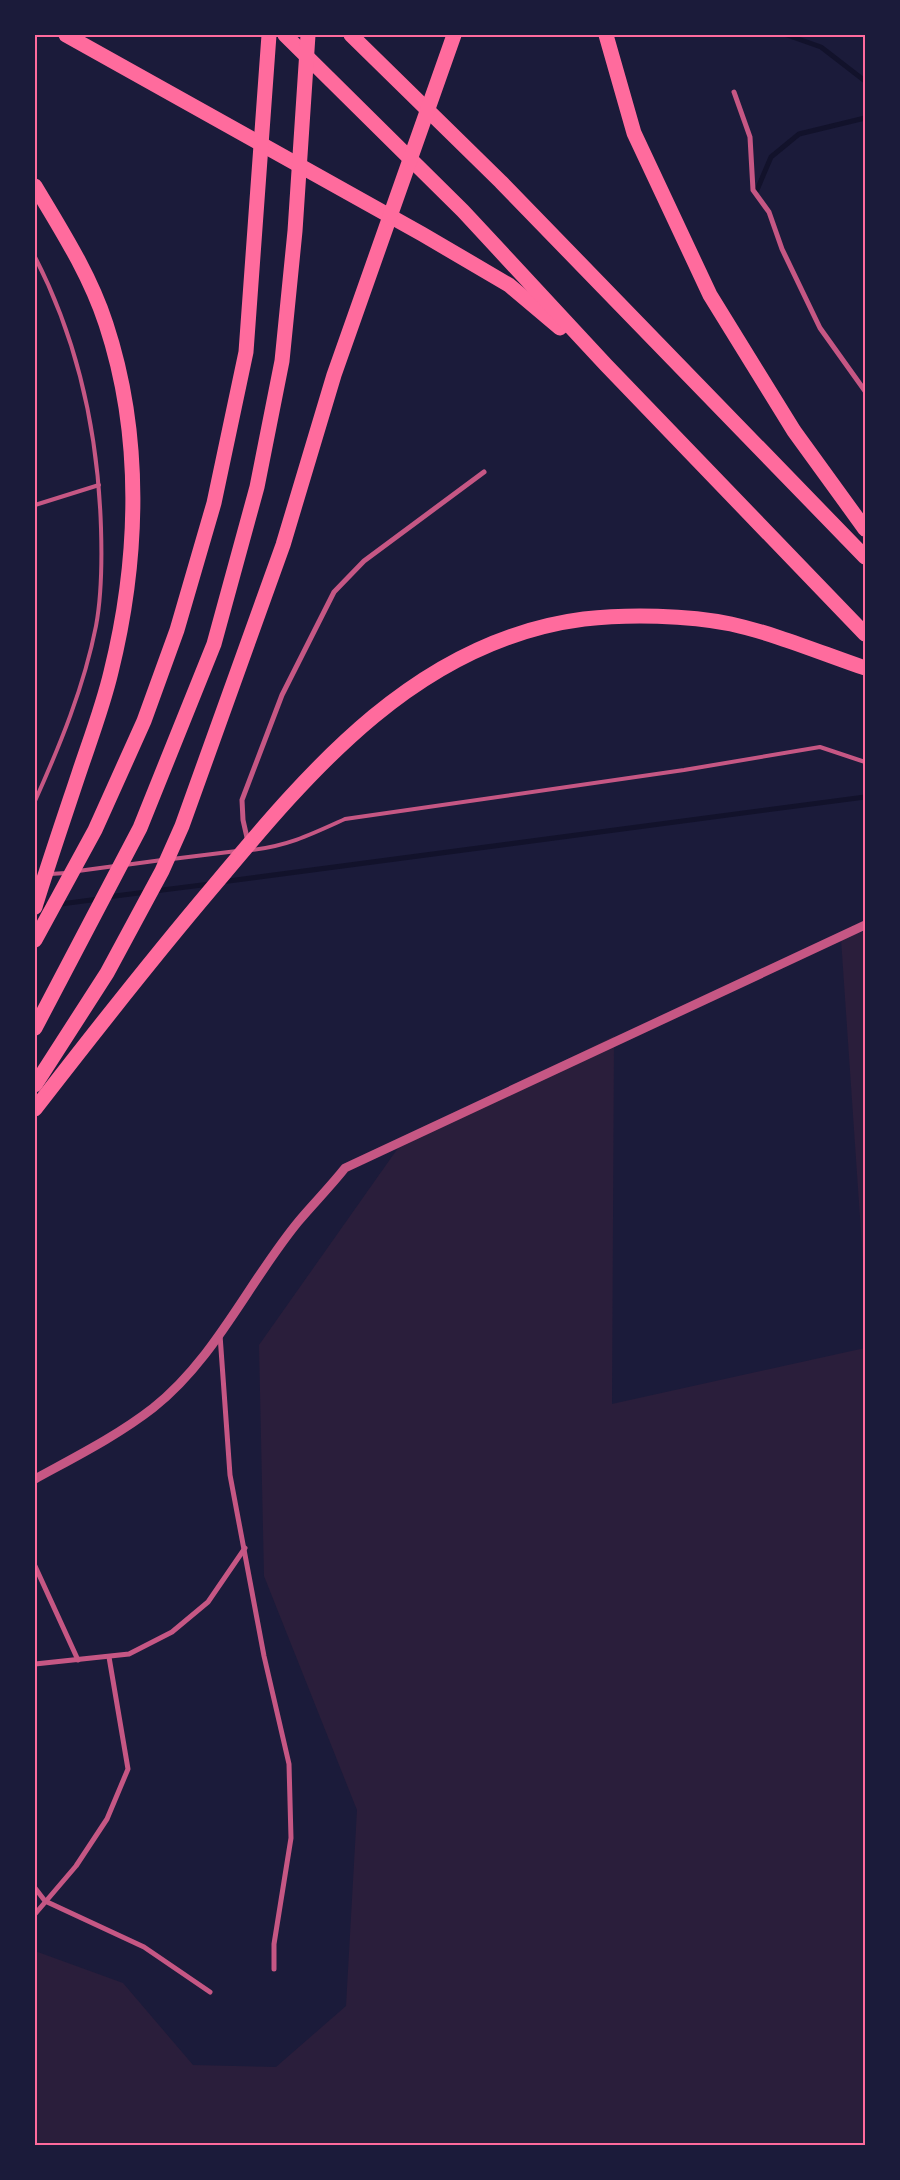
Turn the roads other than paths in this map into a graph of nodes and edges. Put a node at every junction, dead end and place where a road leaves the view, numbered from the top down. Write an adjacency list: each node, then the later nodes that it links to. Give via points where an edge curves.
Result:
1 (66, 35): 11 (highway, via 509,285)
2 (269, 35): 26 (highway, via 246,352 214,503 177,630 144,721 95,830)
3 (285, 35): 11 (highway, via 463,211)
4 (308, 35): 27 (highway, via 299,189 282,361 257,486 214,644 140,828)
5 (351, 35): 17 (highway, via 501,182)
6 (454, 35): 28 (highway, via 334,375 283,546 182,826 162,871 107,973)
7 (606, 35): 16 (highway, via 634,133 710,294 794,431)
8 (734, 92): 12 (street, via 750,137 753,190 769,212 782,248 820,328)
9 (35, 186): 24 (highway, via 77,255 106,324 124,390 134,530 126,602 111,674)
10 (35, 257): 14 (lane, via 64,322 80,372)
11 (606, 366): 18 (highway)
12 (865, 391)
13 (484, 472): 22 (street, via 364,561 334,592 282,695 242,800 242,820)
14 (99, 485): 15 (lane); 21 (lane, via 102,563 96,625 78,694)
15 (35, 505)
16 (865, 529)
17 (865, 557)
18 (865, 634)
19 (865, 668): 29 (highway, via 730,624 637,617 584,619 531,630 437,671 392,700 319,764 274,813 138,977)
20 (865, 762): 22 (lane, via 820,747 345,819 276,848)
21 (35, 801)
22 (250, 850): 23 (lane)
23 (35, 875)
24 (35, 907)
25 (865, 925): 30 (street, via 345,1168 298,1222)
26 (35, 940)
27 (35, 1028)
28 (35, 1084)
29 (35, 1109)
30 (220, 1332): 31 (street, via 184,1378 152,1408 94,1447); 32 (street, via 230,1475)
31 (35, 1479)
32 (245, 1548): 34 (street, via 208,1602 172,1632 129,1654); 40 (street, via 264,1656 289,1764 291,1838 274,1944)
33 (35, 1566): 35 (street)
34 (109, 1657): 35 (street); 38 (street, via 128,1769 107,1819 76,1866)
35 (78, 1660): 36 (street)
36 (35, 1664)
37 (35, 1888): 38 (street)
38 (45, 1901): 39 (street); 41 (street, via 144,1947)
39 (35, 1914)
40 (274, 1969)
41 (210, 1992)

